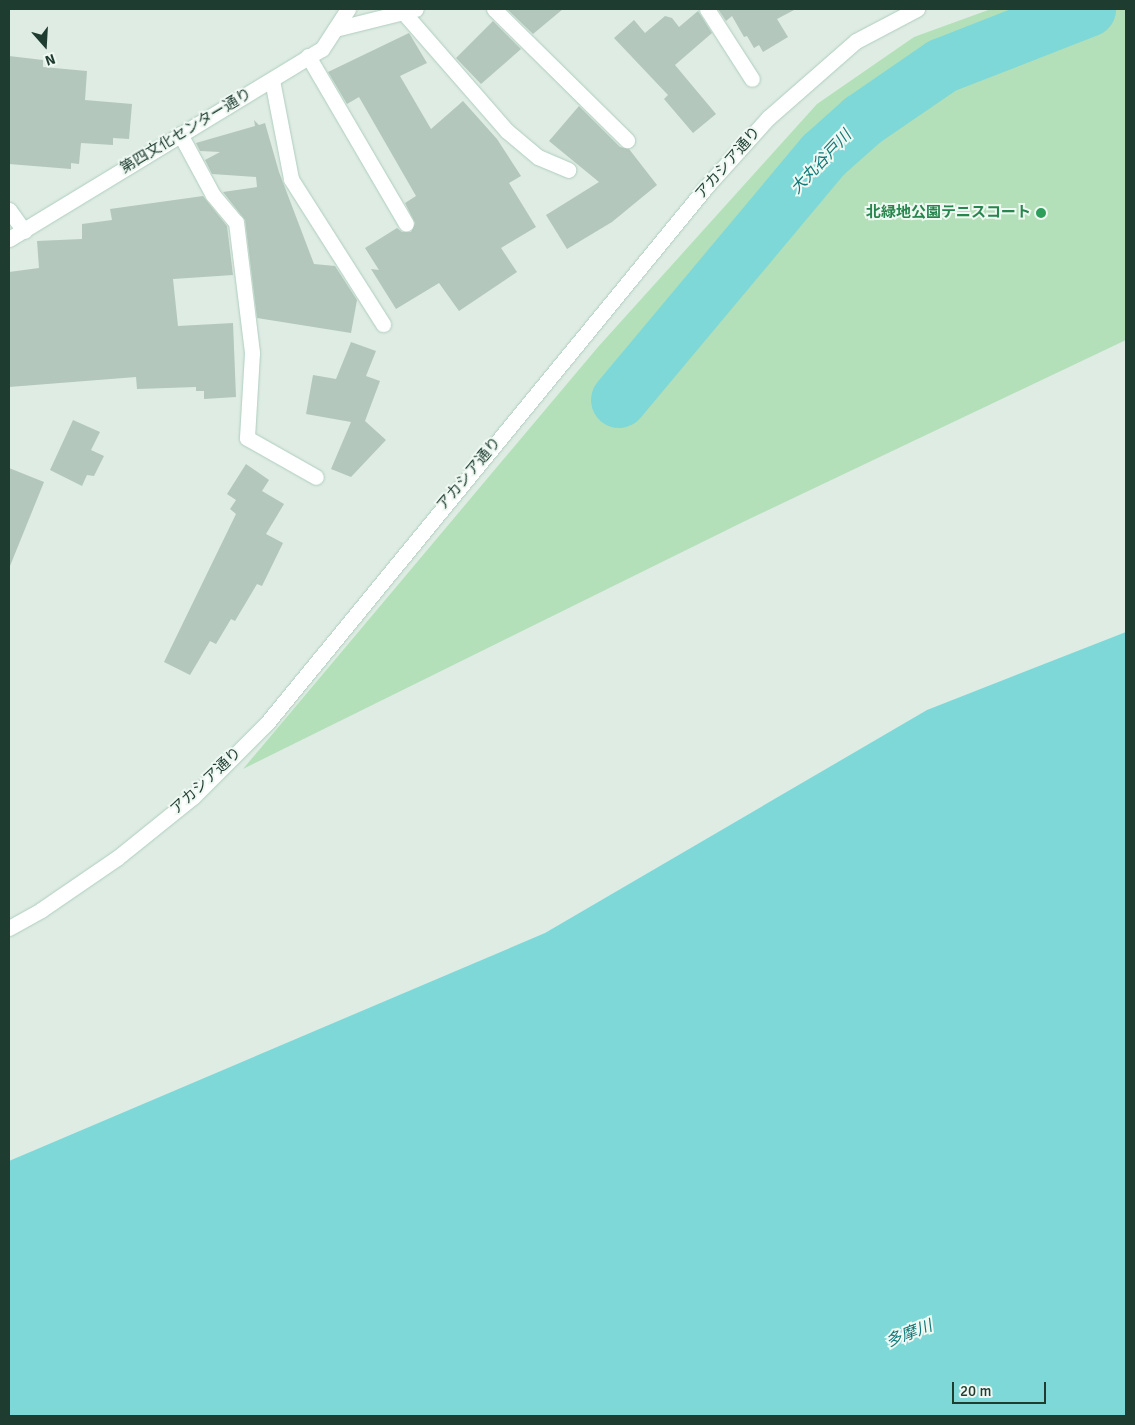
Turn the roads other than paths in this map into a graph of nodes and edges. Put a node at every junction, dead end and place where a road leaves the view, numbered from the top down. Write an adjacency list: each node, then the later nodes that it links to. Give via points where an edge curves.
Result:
1 (348, 9): 6 (street, 第四文化センター通り)
2 (494, 9): 11 (street)
3 (707, 9): 8 (street)
4 (917, 9): 19 (street, アカシア通り, via 856,41 768,118 700,194 267,723 193,797 117,858)
5 (410, 11): 6 (street); 12 (street, via 507,131 538,157)
6 (335, 29): 7 (street, 第四文化センター通り, via 322,49)
7 (308, 56): 9 (street, 第四文化センター通り); 14 (street)
8 (752, 79)
9 (272, 80): 10 (street, 第四文化センター通り); 17 (street, via 291,179)
10 (180, 134): 15 (street, 第四文化センター通り); 18 (street, via 213,196 236,222 252,354 247,438)
11 (627, 140)
12 (568, 170)
13 (9, 210): 15 (street)
14 (406, 224)
15 (24, 230): 16 (street, 第四文化センター通り)
16 (9, 239)
17 (383, 324)
18 (316, 477)
19 (9, 928)

